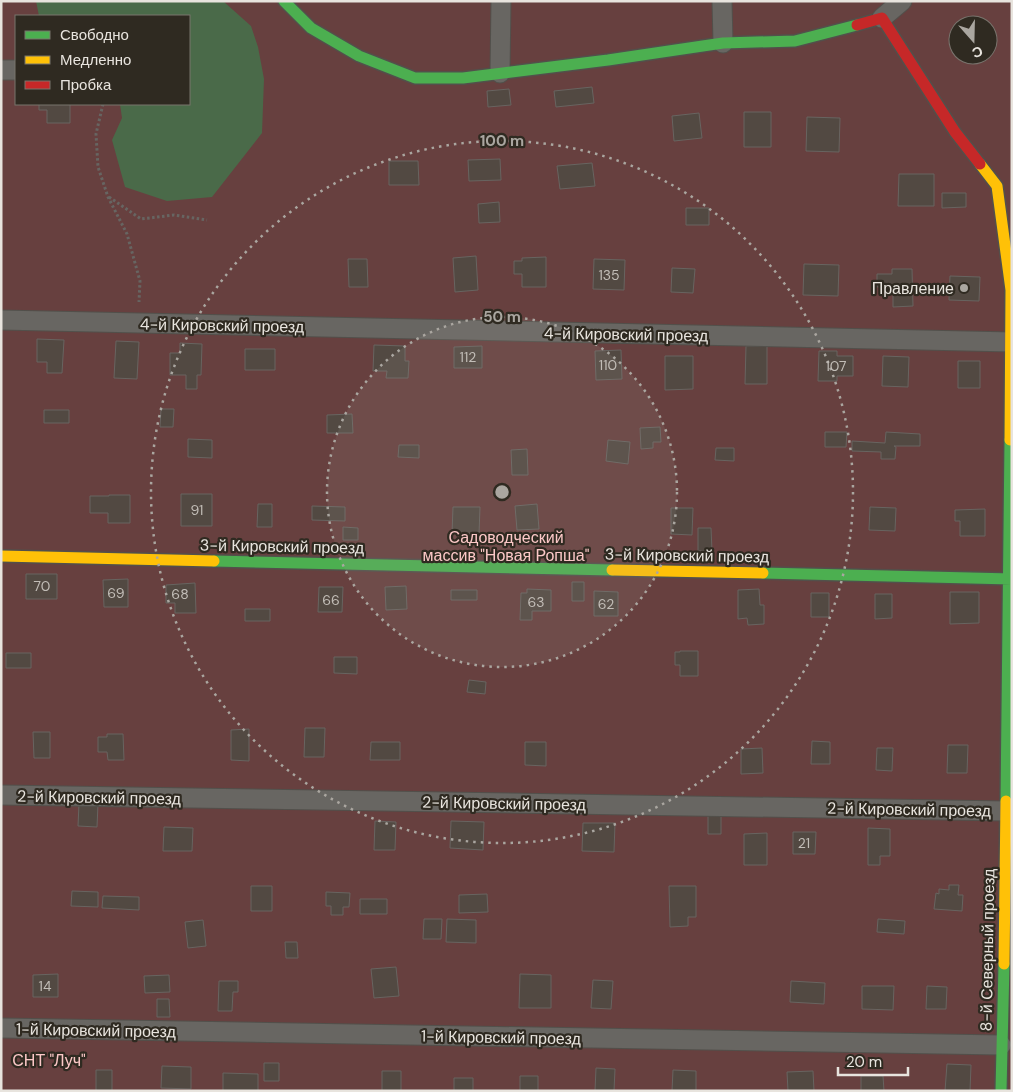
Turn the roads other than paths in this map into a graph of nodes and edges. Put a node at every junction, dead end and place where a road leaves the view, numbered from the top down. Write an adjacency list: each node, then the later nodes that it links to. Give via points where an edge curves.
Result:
1 (284, 1): 9 (street, via 311,28 359,56 415,78 463,78)
2 (501, 1): 9 (street)
3 (722, 1): 6 (street)
4 (902, 1): 5 (street)
5 (882, 18): 6 (street, via 795,41); 11 (street, 8-й Северный проезд, via 955,132 997,186 1011,290)
6 (722, 43): 9 (street)
7 (1, 70): 8 (street)
8 (15, 70)
9 (500, 73)
10 (1, 320): 11 (street, 4-й Кировский проезд)
11 (1011, 342): 13 (street, 8-й Северный проезд)
12 (1, 556): 13 (street, 3-й Кировский проезд)
13 (1010, 579): 15 (street, 8-й Северный проезд)
14 (1, 795): 15 (street, 2-й Кировский проезд)
15 (1006, 811): 16 (street, 8-й Северный проезд)
16 (1009, 850): 17 (street, 8-й Северный проезд)
17 (1007, 1022): 19 (street, 8-й Северный проезд)
18 (1, 1028): 19 (street, 1-й Кировский проезд)
19 (1001, 1045): 20 (street, 8-й Северный проезд)
20 (1001, 1091)

